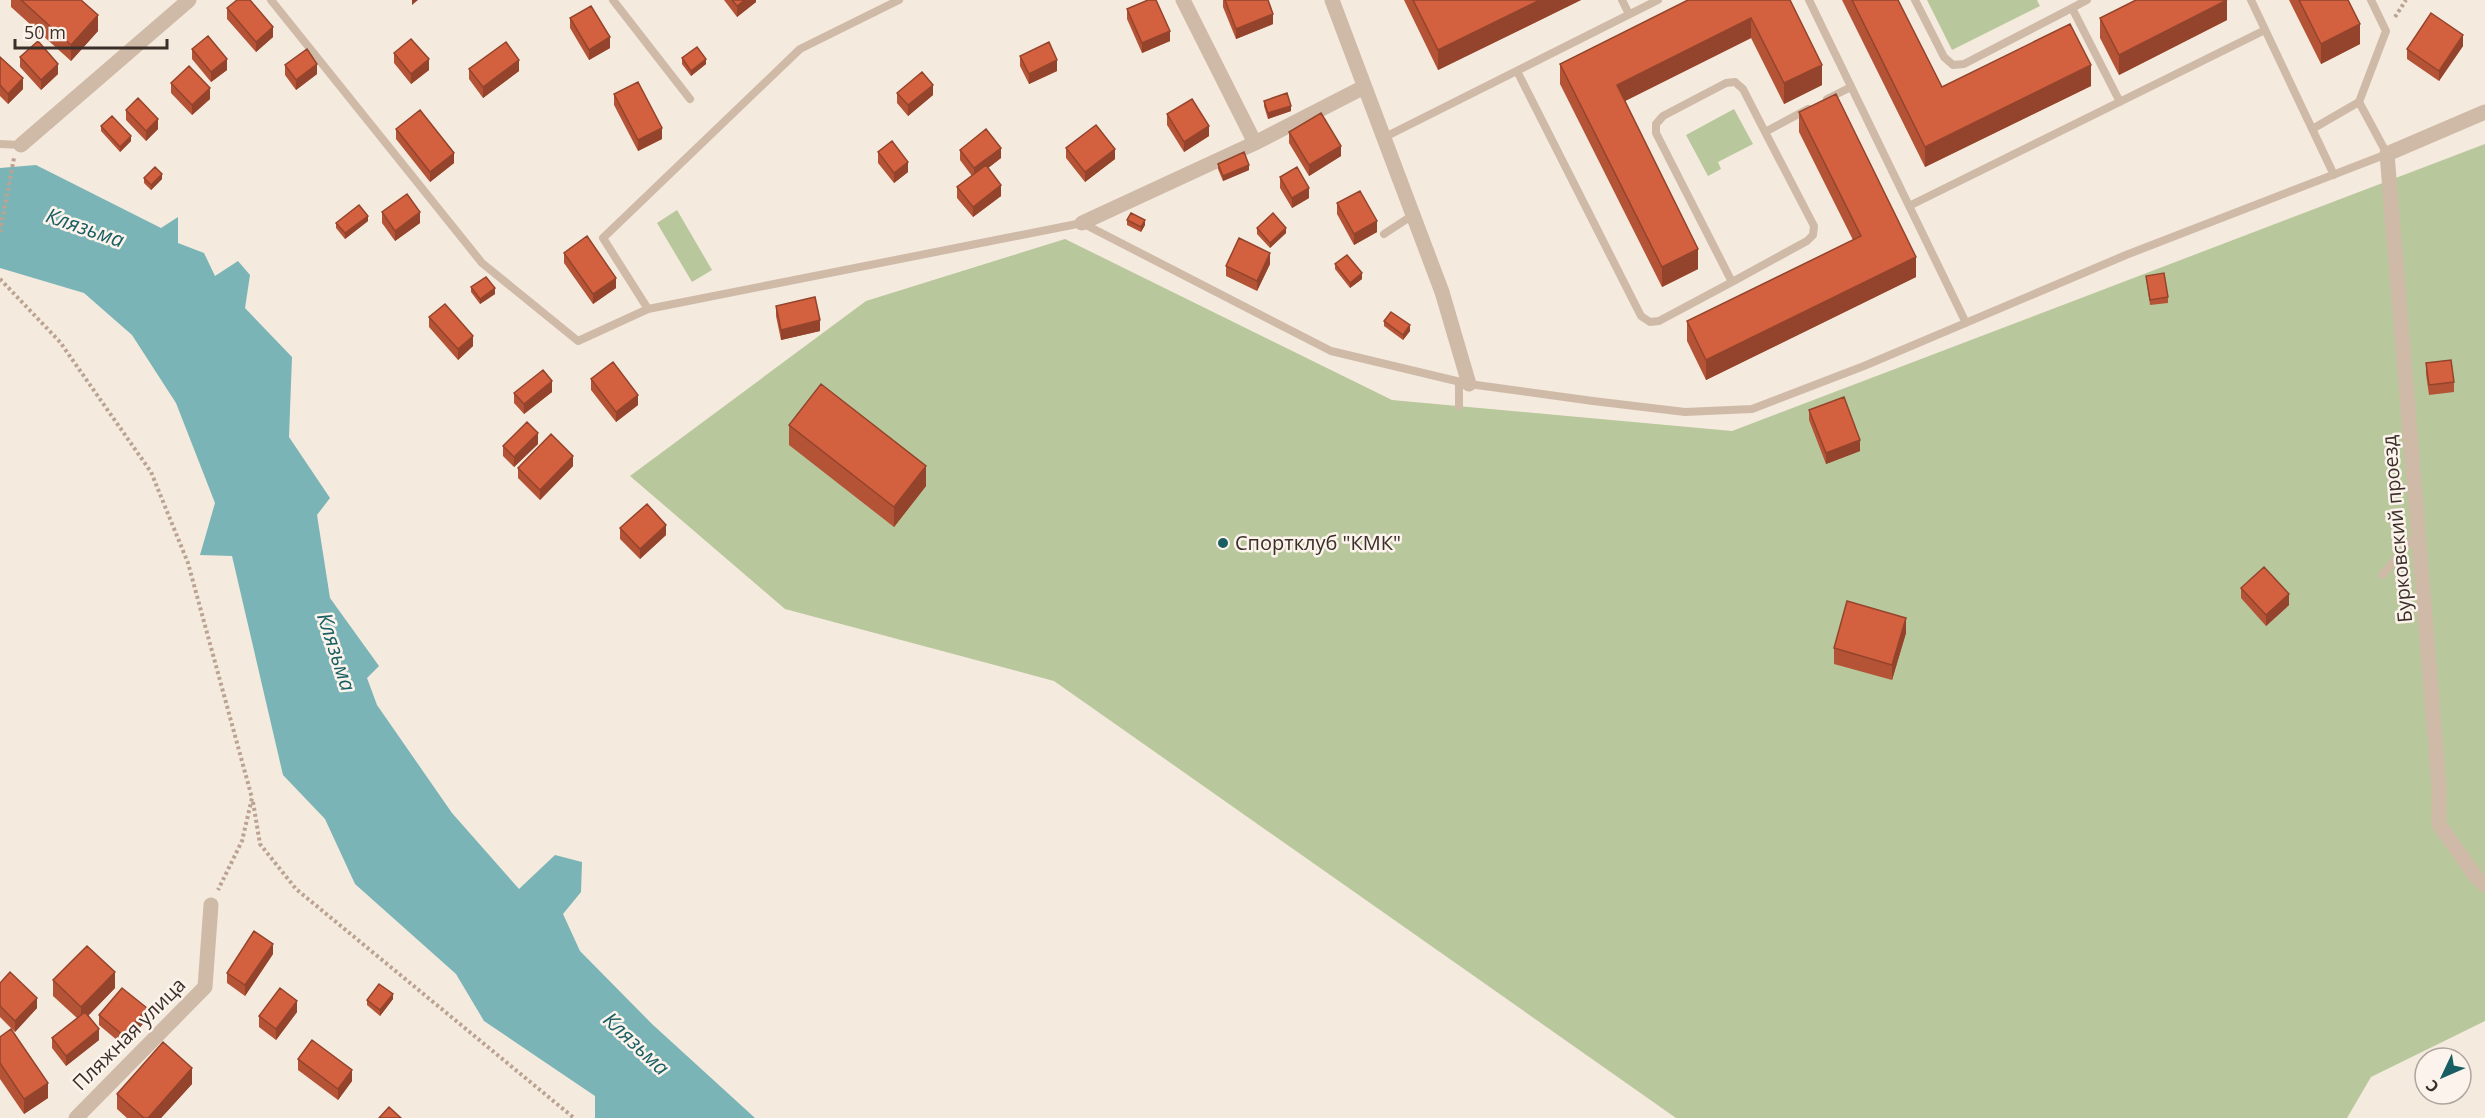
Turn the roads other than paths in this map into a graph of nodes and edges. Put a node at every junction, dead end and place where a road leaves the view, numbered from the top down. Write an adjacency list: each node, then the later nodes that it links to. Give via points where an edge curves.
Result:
1 (189, 0): 31 (street)
2 (271, 0): 39 (lane, via 482,263 578,341)
3 (613, 0): 20 (lane)
4 (899, 0): 39 (lane, via 800,49 603,238)
5 (1183, 0): 29 (street)
6 (1332, 0): 18 (street)
7 (1622, 0): 15 (lane)
8 (1658, 0): 15 (lane)
9 (1809, 0): 19 (lane)
10 (1915, 0): 14 (lane, via 1944,57 1953,64 1964,64)
11 (2087, 0): 14 (lane)
12 (2251, 0): 16 (lane)
13 (2371, 0): 23 (lane, via 2386,31)
14 (2072, 8): 22 (lane)
15 (1629, 15): 17 (lane)
16 (2265, 30): 22 (lane); 26 (lane)
17 (1517, 71): 28 (lane); 38 (lane, via 1641,316 1650,322 1659,321)
18 (1364, 87): 28 (street); 29 (street)
19 (1851, 87): 21 (lane); 34 (lane)
20 (690, 99)
21 (1822, 102)
22 (2120, 102): 34 (lane)
23 (2359, 102): 26 (lane); 32 (lane)
24 (1813, 107): 27 (lane)
25 (2485, 112): 32 (street)
26 (2314, 128): 33 (lane)
27 (1765, 132): 38 (lane, via 1814,226 1813,235); 38 (lane, via 1743,89 1735,82 1726,82 1663,116 1656,124 1656,133)
28 (1383, 138): 35 (street)
29 (1255, 143): 36 (street)
30 (0, 144): 31 (lane)
31 (18, 148)
32 (2387, 154): 33 (lane); 43 (street, Бурковский проезд)
33 (2334, 174): 40 (lane)
34 (1909, 206): 40 (lane)
35 (1413, 215): 37 (lane); 41 (street, via 1442,292)
36 (1082, 223): 39 (lane); 41 (lane, via 1331,351)
37 (1384, 234)
38 (1732, 282)
39 (648, 309)
40 (1966, 323): 41 (lane, via 1752,410 1685,412)
41 (1464, 383): 42 (lane)
42 (1459, 406)
43 (2418, 533): 44 (lane); 45 (street, Бурковский проезд, via 2439,824 2475,877)
44 (2382, 575)
45 (2485, 885)
46 (211, 905): 47 (street, Пляжная улица, via 205,987)
47 (76, 1118)

